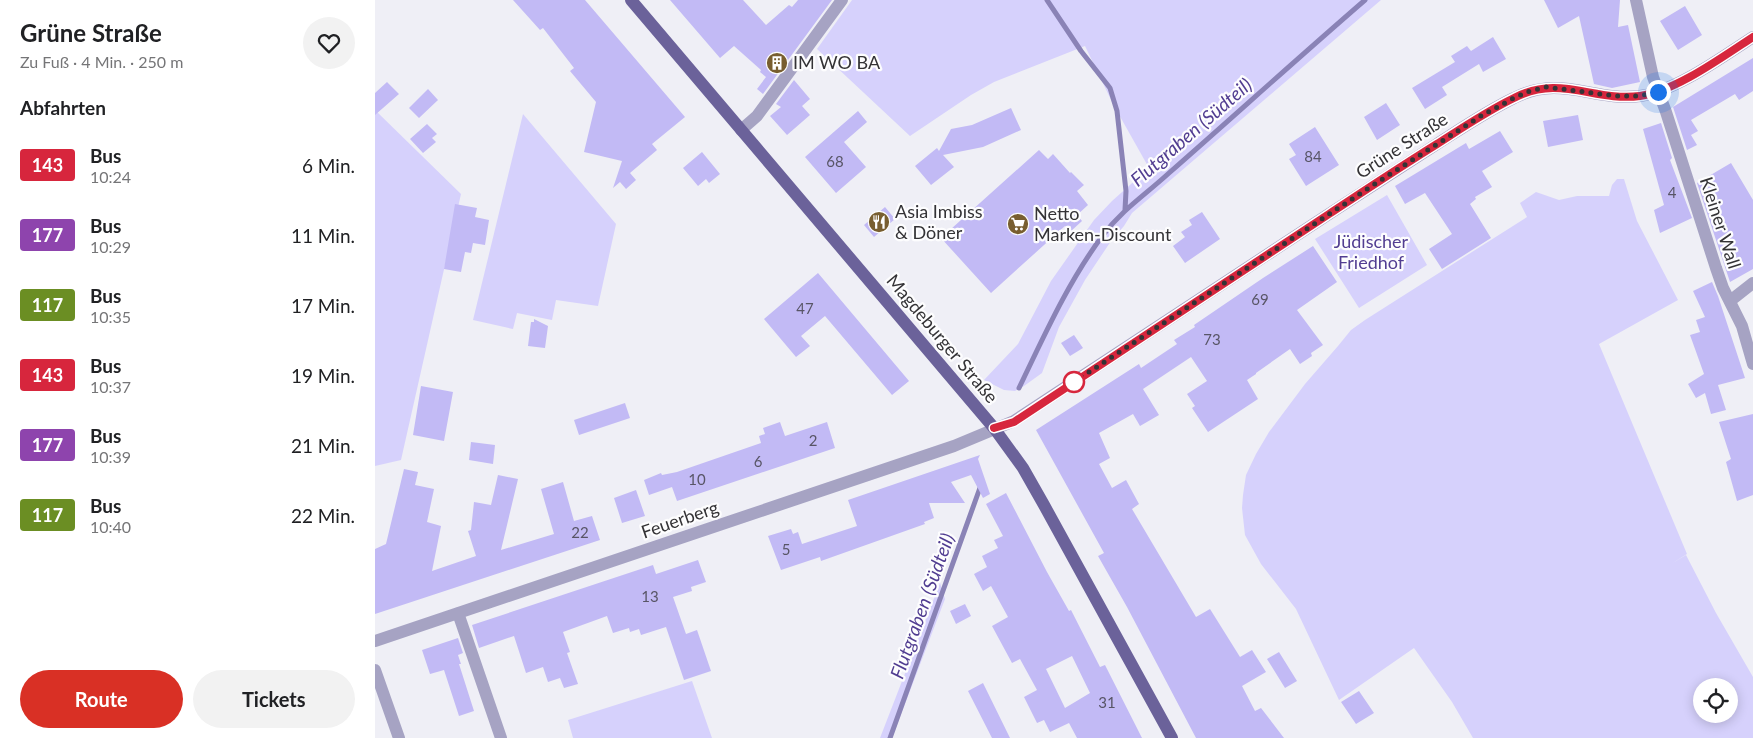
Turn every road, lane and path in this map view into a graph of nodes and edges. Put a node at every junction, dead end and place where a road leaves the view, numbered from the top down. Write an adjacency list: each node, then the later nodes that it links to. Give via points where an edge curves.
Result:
1 (631, 0): 6 (main road, Magdeburger Straße)
2 (842, 0): 6 (street, via 757,116)
3 (1636, 0): 5 (street, Kleiner Wall)
4 (1753, 37): 5 (street, Grüne Straße)
5 (1658, 92): 8 (street, Kleiner Wall); 10 (street, Grüne Straße, via 1616,96 1546,87 1514,98 1381,180 1014,422)
6 (741, 130): 10 (main road, Magdeburger Straße)
7 (1753, 283): 8 (street)
8 (1730, 301): 9 (street, Kleiner Wall, via 1742,326)
9 (1753, 364)
10 (994, 428): 11 (street, Feuerberg, via 945,449); 16 (main road, Magdeburger Straße, via 1023,468)
11 (458, 613): 12 (street, Feuerberg); 15 (street)
12 (375, 641)
13 (375, 670): 14 (street)
14 (399, 738)
15 (501, 738)
16 (1172, 738)

